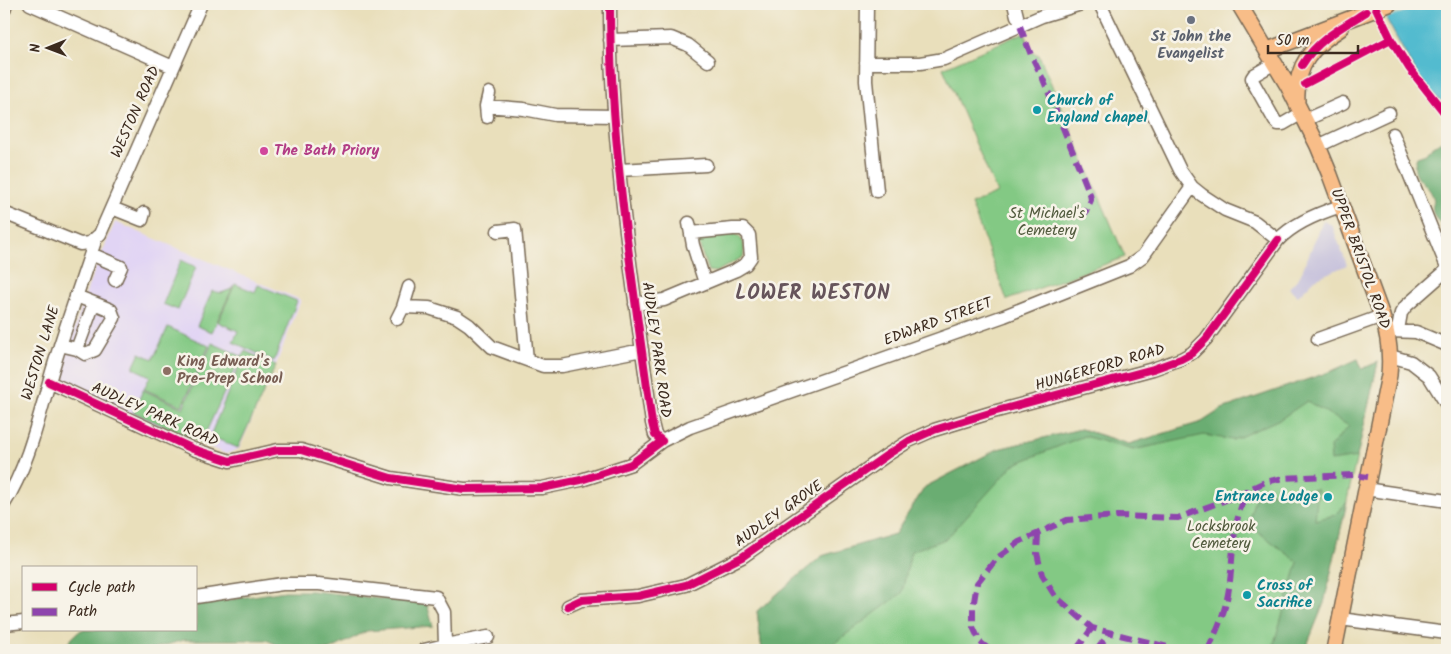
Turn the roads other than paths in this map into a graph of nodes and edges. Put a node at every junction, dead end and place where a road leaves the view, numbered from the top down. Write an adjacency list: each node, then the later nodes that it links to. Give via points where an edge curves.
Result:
1 (6, 4): 10 (street)
2 (30, 4): 17 (street)
3 (201, 4): 17 (street, WESTON ROAD)
4 (610, 4): 13 (street, AUDLEY PARK ROAD)
5 (867, 4): 16 (street)
6 (1081, 4): 12 (street, via 1042,16)
7 (1100, 4): 27 (street, via 1180,170)
8 (1239, 4): 14 (main road, UPPER BRISTOL ROAD)
9 (1390, 4): 11 (main road)
10 (4, 10)
11 (1369, 11): 14 (main road); 20 (main road, via 1330,35 1307,57 1297,80)
12 (1016, 16): 16 (street, via 938,61)
13 (610, 40): 15 (street, via 671,38 688,45); 22 (street, AUDLEY PARK ROAD)
14 (1271, 57): 20 (main road, UPPER BRISTOL ROAD); 20 (street, via 1252,78 1274,121 1283,124)
15 (708, 61)
16 (866, 63): 28 (street)
17 (173, 68): 30 (street, WESTON ROAD)
18 (489, 93): 22 (street, via 487,112 524,109 555,115)
19 (1343, 103): 20 (street)
20 (1301, 112): 24 (main road, UPPER BRISTOL ROAD)
21 (1389, 113): 24 (street)
22 (614, 116): 26 (street, AUDLEY PARK ROAD)
23 (1392, 134): 37 (street)
24 (1318, 146): 29 (main road, UPPER BRISTOL ROAD)
25 (706, 165): 26 (street)
26 (620, 170): 43 (street, AUDLEY PARK ROAD)
27 (1192, 187): 35 (street, via 1225,210 1255,222); 58 (street, EDWARD STREET, via 1143,256 1129,266 1004,316 690,427)
28 (877, 190)
29 (1342, 206): 35 (street, HUNGERFORD ROAD, via 1294,226); 45 (main road, UPPER BRISTOL ROAD)
30 (112, 208): 31 (street, via 142,220); 34 (street, WESTON ROAD)
31 (144, 213)
32 (6, 218): 34 (street, via 80,244 90,243)
33 (498, 231): 54 (street, via 515,230)
34 (98, 236): 36 (street, WESTON LANE)
35 (1278, 240): 57 (street, HUNGERFORD ROAD, via 1206,339 1187,356 1153,369)
36 (90, 254): 38 (street, via 121,267); 41 (street, WESTON LANE)
37 (1447, 269): 47 (street, via 1406,306)
38 (115, 280)
39 (705, 282): 39 (street, via 736,270 751,257 749,235 742,229 690,228 692,245); 43 (street, via 664,300)
40 (409, 287): 44 (street)
41 (76, 296): 42 (street); 49 (street, WESTON LANE)
42 (94, 303): 51 (street); 51 (street, via 110,310 114,318 95,350 85,354)
43 (635, 304): 52 (street, AUDLEY PARK ROAD)
44 (403, 307): 46 (street); 54 (street, via 429,308 457,317 492,347)
45 (1382, 316): 47 (main road, UPPER BRISTOL ROAD); 48 (street)
46 (397, 319)
47 (1392, 330): 50 (street, via 1416,332); 53 (main road, UPPER BRISTOL ROAD)
48 (1318, 339)
49 (60, 345): 51 (street); 55 (street, WESTON LANE)
50 (1447, 345)
51 (77, 349)
52 (642, 350): 54 (street, via 562,366 543,366); 58 (street, AUDLEY PARK ROAD, via 652,423 655,435)
53 (1390, 356): 56 (street, via 1411,362 1429,376); 59 (main road, UPPER BRISTOL ROAD, via 1389,375)
54 (527, 360)
55 (49, 382): 58 (street, AUDLEY PARK ROAD, via 193,449 230,461 278,450 301,450 391,478 464,489 542,488 582,480 631,464); 61 (street, WESTON LANE, via 27,454)
56 (1447, 405)
57 (993, 412): 63 (street, AUDLEY GROVE, via 909,441 742,557 686,584 638,596 581,600)
58 (662, 441)
59 (1365, 489): 60 (street); 64 (main road, UPPER BRISTOL ROAD)
60 (1447, 501)
61 (4, 504)
62 (198, 597): 69 (street, via 282,584 319,584 436,597 444,612)
63 (568, 606)
64 (1340, 621): 67 (street); 71 (main road); 72 (main road, UPPER BRISTOL ROAD)
65 (22, 622): 66 (street)
66 (4, 624)
67 (1447, 633)
68 (488, 637): 69 (street)
69 (445, 644): 70 (street)
70 (424, 650)
71 (1324, 650)
72 (1334, 650)

